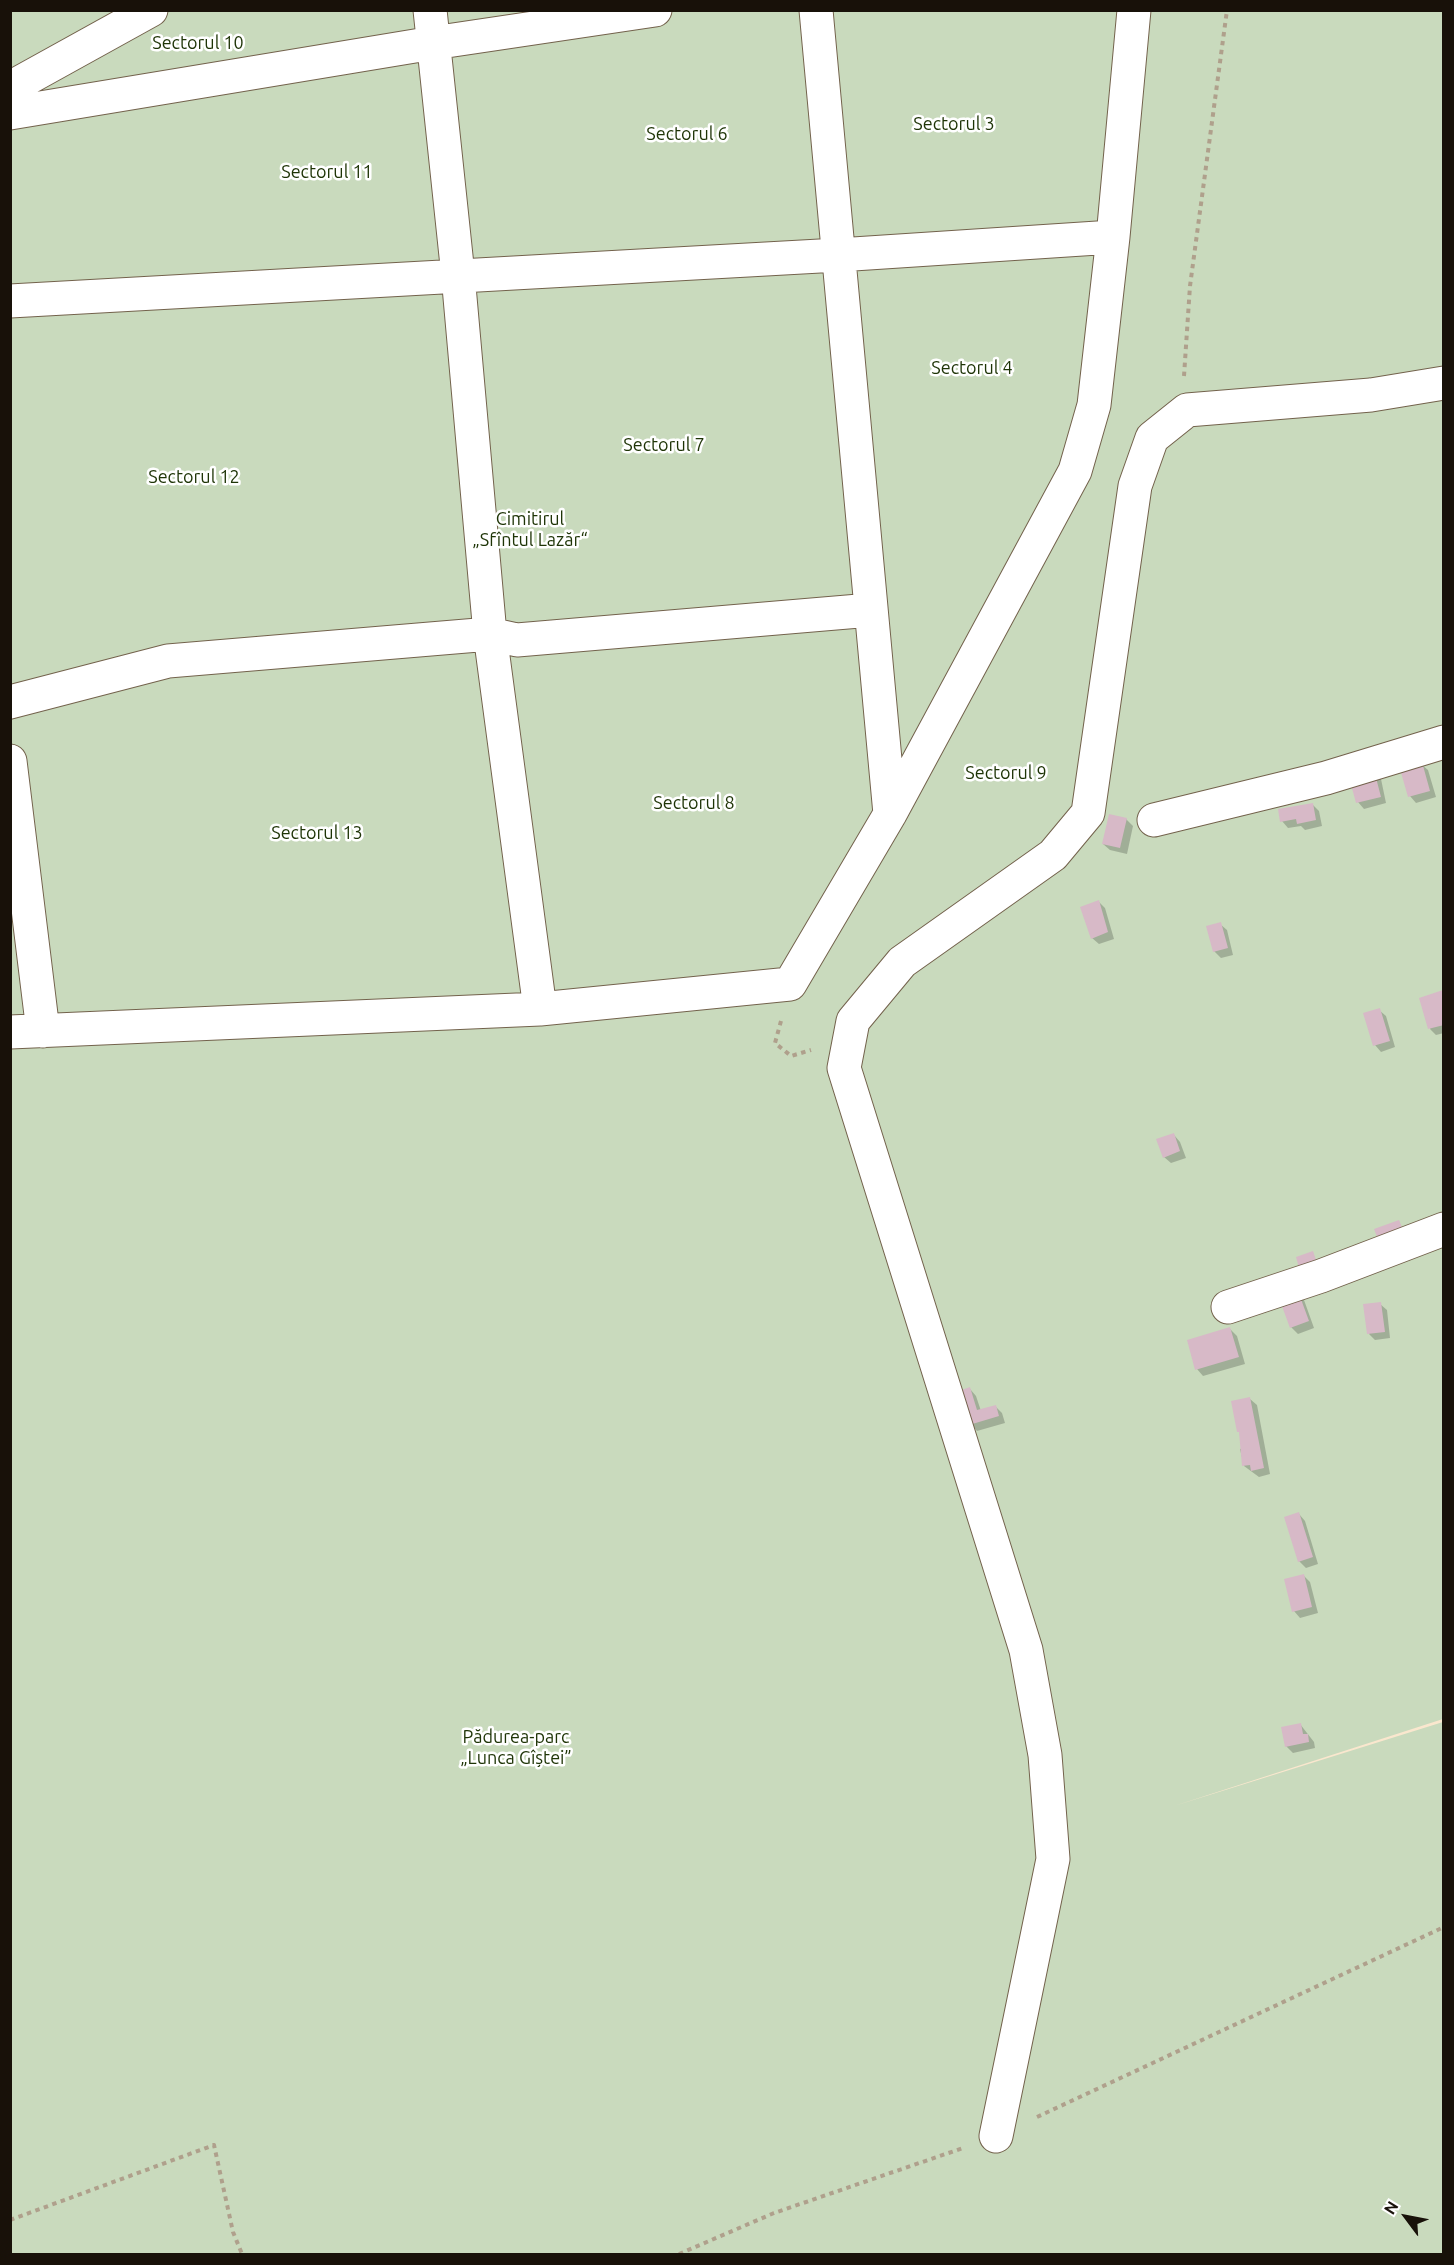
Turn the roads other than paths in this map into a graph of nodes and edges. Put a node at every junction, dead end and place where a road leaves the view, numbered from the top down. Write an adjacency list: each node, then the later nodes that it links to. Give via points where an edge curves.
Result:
1 (151, 10): 7 (lane)
2 (430, 10): 6 (lane)
3 (655, 10): 6 (lane)
4 (816, 10): 10 (lane)
5 (1134, 10): 9 (lane)
6 (433, 43): 8 (lane); 11 (lane)
7 (10, 88)
8 (10, 113)
9 (1113, 237): 10 (lane); 19 (lane, via 1094,405 1075,471)
10 (838, 255): 11 (lane); 14 (lane)
11 (458, 275): 12 (lane); 15 (lane)
12 (10, 301)
13 (1443, 383): 26 (lane, via 1371,395 1187,410 1152,438 1135,486 1088,813 1053,855 902,962 853,1022 844,1068 1026,1650 1045,1755 1053,1858)
14 (871, 610): 15 (lane, via 517,640); 19 (lane)
15 (490, 634): 16 (lane, via 168,661); 21 (lane)
16 (10, 702)
17 (1443, 742): 20 (lane, via 1326,778)
18 (10, 761): 22 (lane)
19 (890, 814): 21 (lane, via 790,984)
20 (1154, 820)
21 (540, 1009): 22 (lane)
22 (42, 1030): 23 (lane)
23 (10, 1032)
24 (1443, 1229): 25 (lane)
25 (1227, 1307)
26 (996, 2136)

